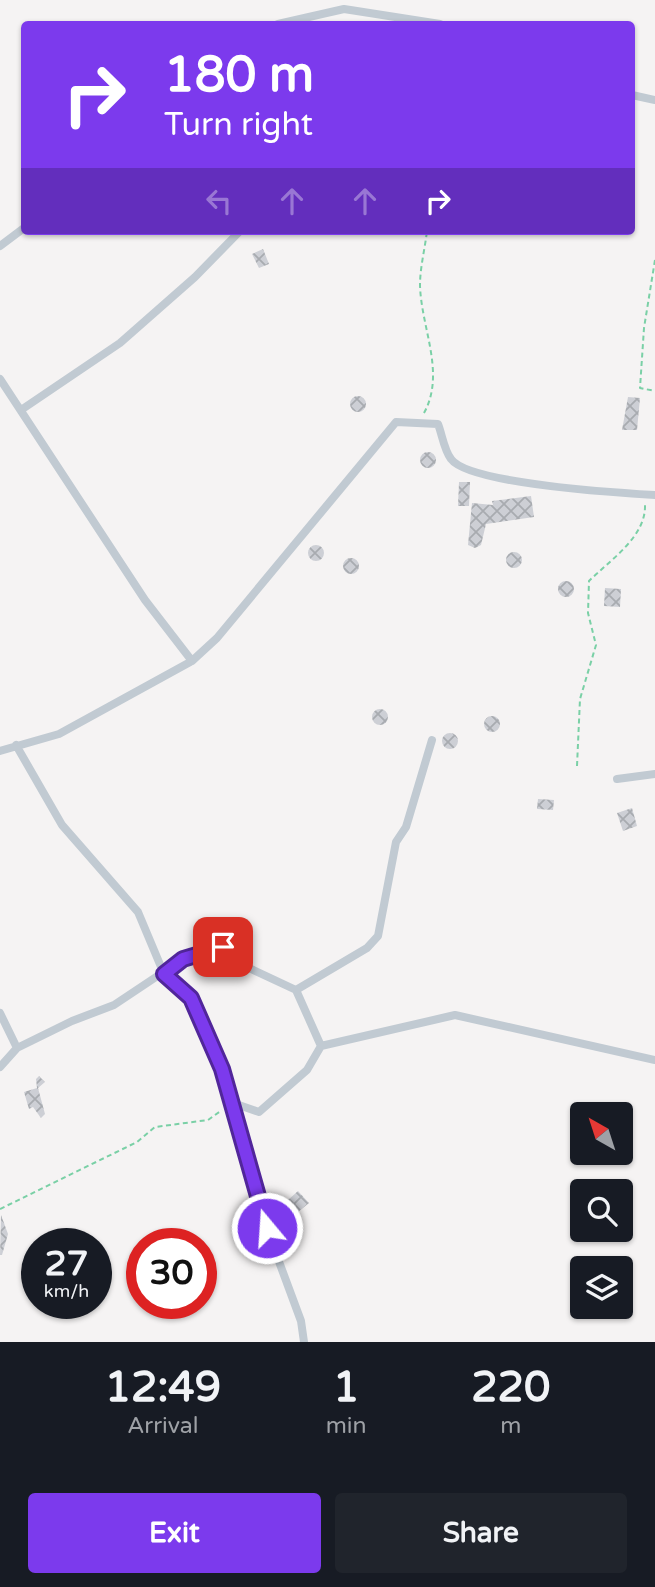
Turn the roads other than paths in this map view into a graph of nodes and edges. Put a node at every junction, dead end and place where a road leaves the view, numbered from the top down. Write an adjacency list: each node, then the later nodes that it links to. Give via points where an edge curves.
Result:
1 (339, 5): 2 (street); 3 (street)
2 (288, 21)
3 (424, 21)
4 (635, 96): 5 (street)
5 (655, 100)
6 (21, 230): 8 (street)
7 (236, 235): 10 (street, via 120,343)
8 (0, 246)
9 (0, 379): 10 (street)
10 (21, 410): 12 (street, via 145,600)
11 (655, 495): 12 (street, via 505,479 451,460 438,424 396,422 217,638)
12 (192, 661): 14 (street, via 60,734)
13 (432, 740): 19 (street, via 406,827 396,842 377,936 367,948)
14 (16, 745): 15 (street); 18 (street, via 62,825 138,912)
15 (0, 751)
16 (655, 774): 17 (street)
17 (617, 779)
18 (164, 974): 19 (street, via 183,959 223,947 249,968); 22 (street, via 114,1005); 25 (street, via 191,998)
19 (296, 990): 21 (street)
20 (0, 1013): 22 (street)
21 (321, 1046): 23 (street, via 455,1015); 25 (street, via 307,1070 259,1112)
22 (17, 1048): 24 (street)
23 (655, 1060)
24 (0, 1067)
25 (233, 1103): 26 (street, via 258,1205 301,1321)
26 (304, 1342)

